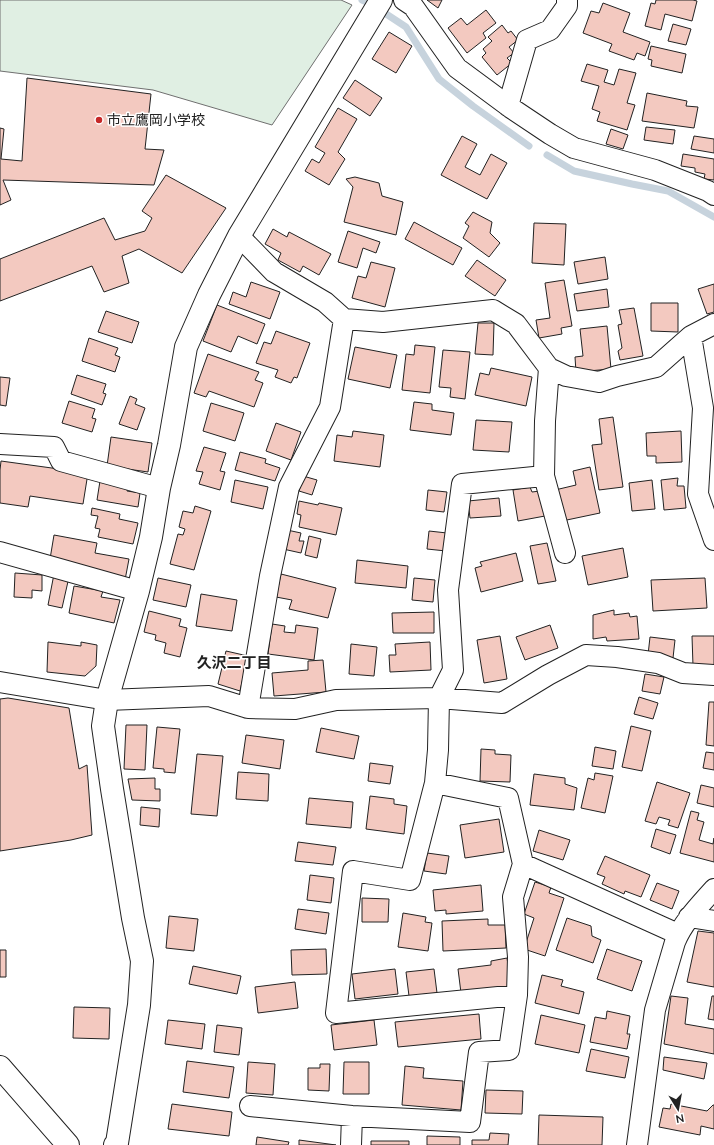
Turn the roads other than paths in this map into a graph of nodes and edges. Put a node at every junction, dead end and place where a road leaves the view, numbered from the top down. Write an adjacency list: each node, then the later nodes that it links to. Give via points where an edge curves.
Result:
1 (381, 0): 6 (street)
2 (404, 0): 4 (street, via 413,6 457,68)
3 (567, 0): 4 (street, via 567,6 550,30 527,40)
4 (508, 106): 5 (street, via 574,148 655,170)
5 (714, 195)
6 (239, 236): 7 (street, via 274,272 325,302); 13 (street, via 186,347)
7 (344, 319): 10 (street, via 383,322 493,310 516,324); 22 (street, via 330,407 289,487 270,576)
8 (714, 324): 9 (street)
9 (691, 336): 10 (street, via 656,367 599,382 566,376); 14 (street, via 703,408 698,494)
10 (549, 368): 12 (street)
11 (0, 444): 13 (street, via 54,447 61,461)
12 (544, 476): 16 (street); 20 (street, via 462,484 448,590 452,670)
13 (159, 488): 17 (street)
14 (714, 540)
15 (0, 552): 17 (street)
16 (565, 553)
17 (138, 591): 21 (street)
18 (714, 675): 20 (street, via 684,672 658,664 586,655 502,703)
19 (0, 682): 21 (street)
20 (439, 698): 22 (street, via 336,700 295,709); 23 (street, via 438,750)
21 (107, 700): 22 (street, via 209,696); 34 (street, via 103,726 142,961 139,1005 118,1142)
22 (248, 708)
23 (434, 783): 24 (street, via 508,798); 29 (street, via 410,880 353,871 336,1013)
24 (523, 864): 28 (street); 29 (street, via 513,897 518,957)
25 (714, 889): 26 (street)
26 (689, 917): 27 (street); 28 (street)
27 (714, 921)
28 (678, 934): 36 (street, via 655,1010)
29 (517, 995): 32 (street, via 509,1050 479,1052 470,1122)
30 (0, 1067): 33 (street)
31 (250, 1106): 32 (street)
32 (352, 1116): 35 (street)
33 (68, 1145)
34 (115, 1145)
35 (351, 1145)
36 (637, 1145)

